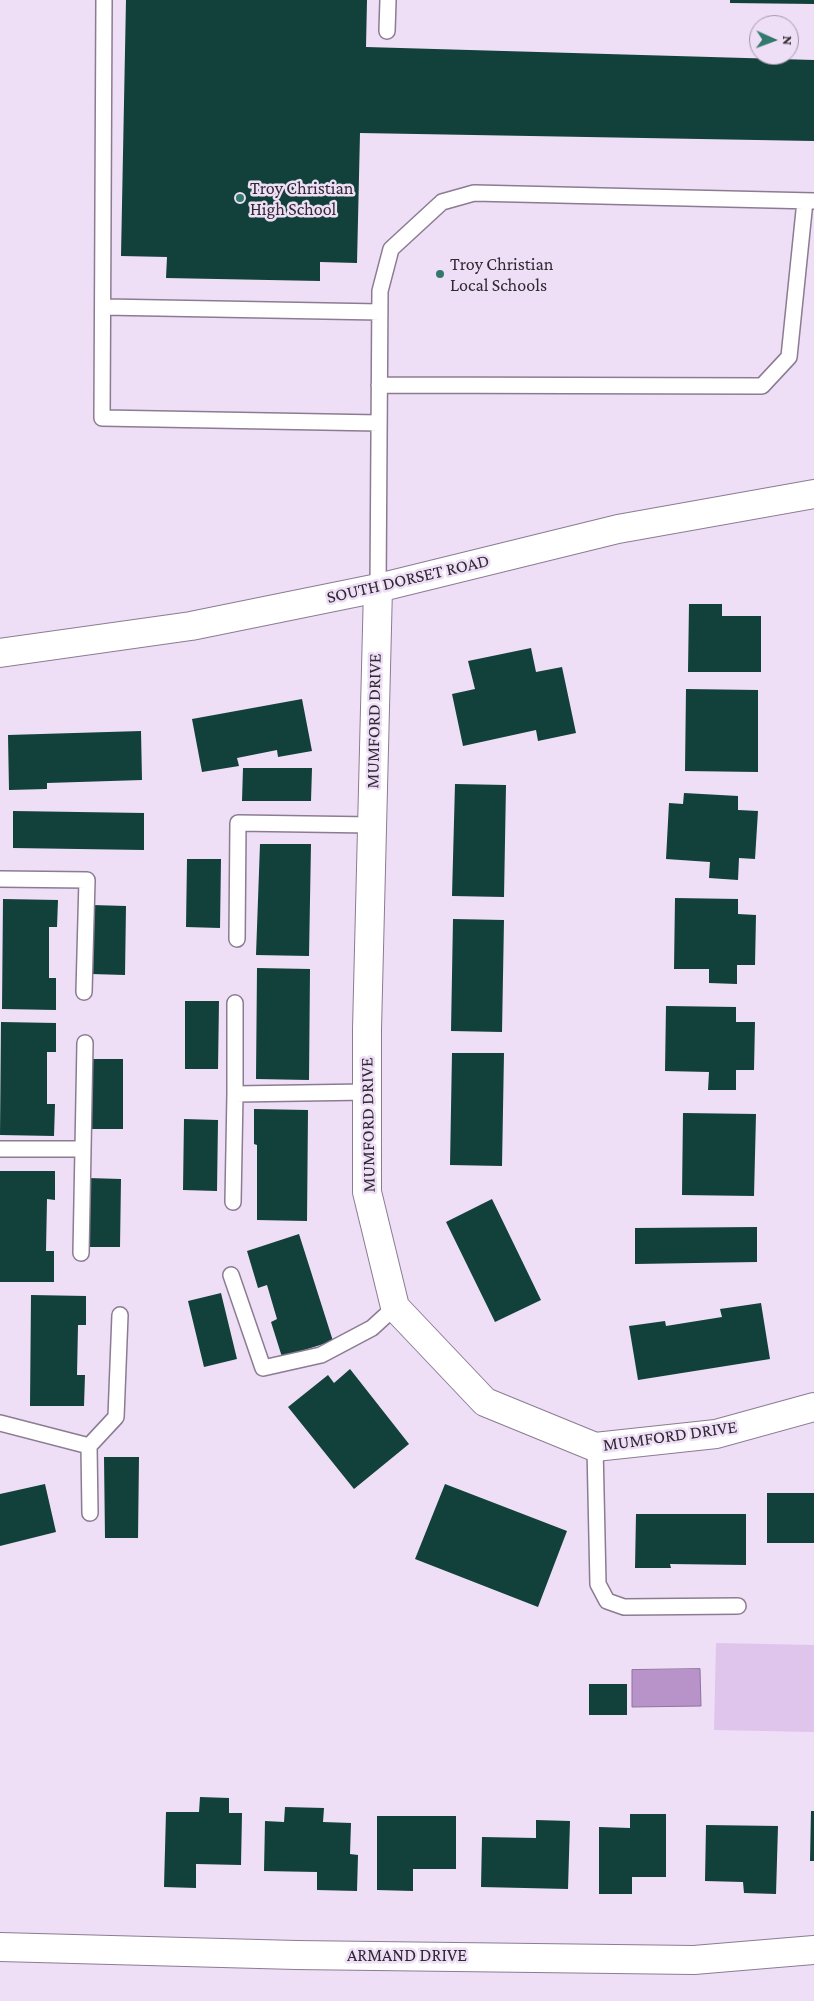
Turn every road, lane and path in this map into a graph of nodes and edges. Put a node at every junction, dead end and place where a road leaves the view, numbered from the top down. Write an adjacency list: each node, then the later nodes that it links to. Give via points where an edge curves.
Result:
1 (104, 0): 5 (lane)
2 (388, 0): 3 (lane)
3 (387, 31)
4 (809, 201): 6 (lane, via 474,193 442,202 392,249 380,291); 7 (lane, via 789,357 762,386)
5 (104, 308): 6 (lane); 8 (lane, via 102,418)
6 (380, 312): 7 (lane)
7 (379, 385): 8 (lane)
8 (379, 423): 10 (lane)
9 (814, 494): 10 (street, SOUTH DORSET ROAD, via 618,529)
10 (378, 588): 11 (street, SOUTH DORSET ROAD, via 191,626); 12 (street, MUMFORD DRIVE)
11 (0, 653)
12 (372, 825): 14 (lane, via 238,823); 18 (street, MUMFORD DRIVE)
13 (0, 878): 15 (lane, via 87,880)
14 (237, 939)
15 (84, 992)
16 (235, 1003): 19 (lane)
17 (85, 1043): 21 (lane)
18 (367, 1092): 19 (lane); 25 (street, MUMFORD DRIVE, via 367,1192)
19 (235, 1094): 22 (lane)
20 (0, 1149): 21 (lane)
21 (83, 1149): 23 (lane)
22 (233, 1202)
23 (81, 1253)
24 (231, 1275): 25 (lane, via 263,1368 321,1355 372,1328)
25 (395, 1308): 30 (street, MUMFORD DRIVE, via 485,1402)
26 (120, 1315): 29 (lane, via 116,1417)
27 (814, 1407): 30 (street, MUMFORD DRIVE, via 716,1434)
28 (0, 1422): 29 (lane)
29 (89, 1446): 31 (lane)
30 (595, 1447): 32 (lane, via 598,1584 607,1601 624,1606)
31 (90, 1513)
32 (738, 1606)
33 (0, 1947): 34 (street, ARMAND DRIVE, via 694,1960)
34 (814, 1950)

